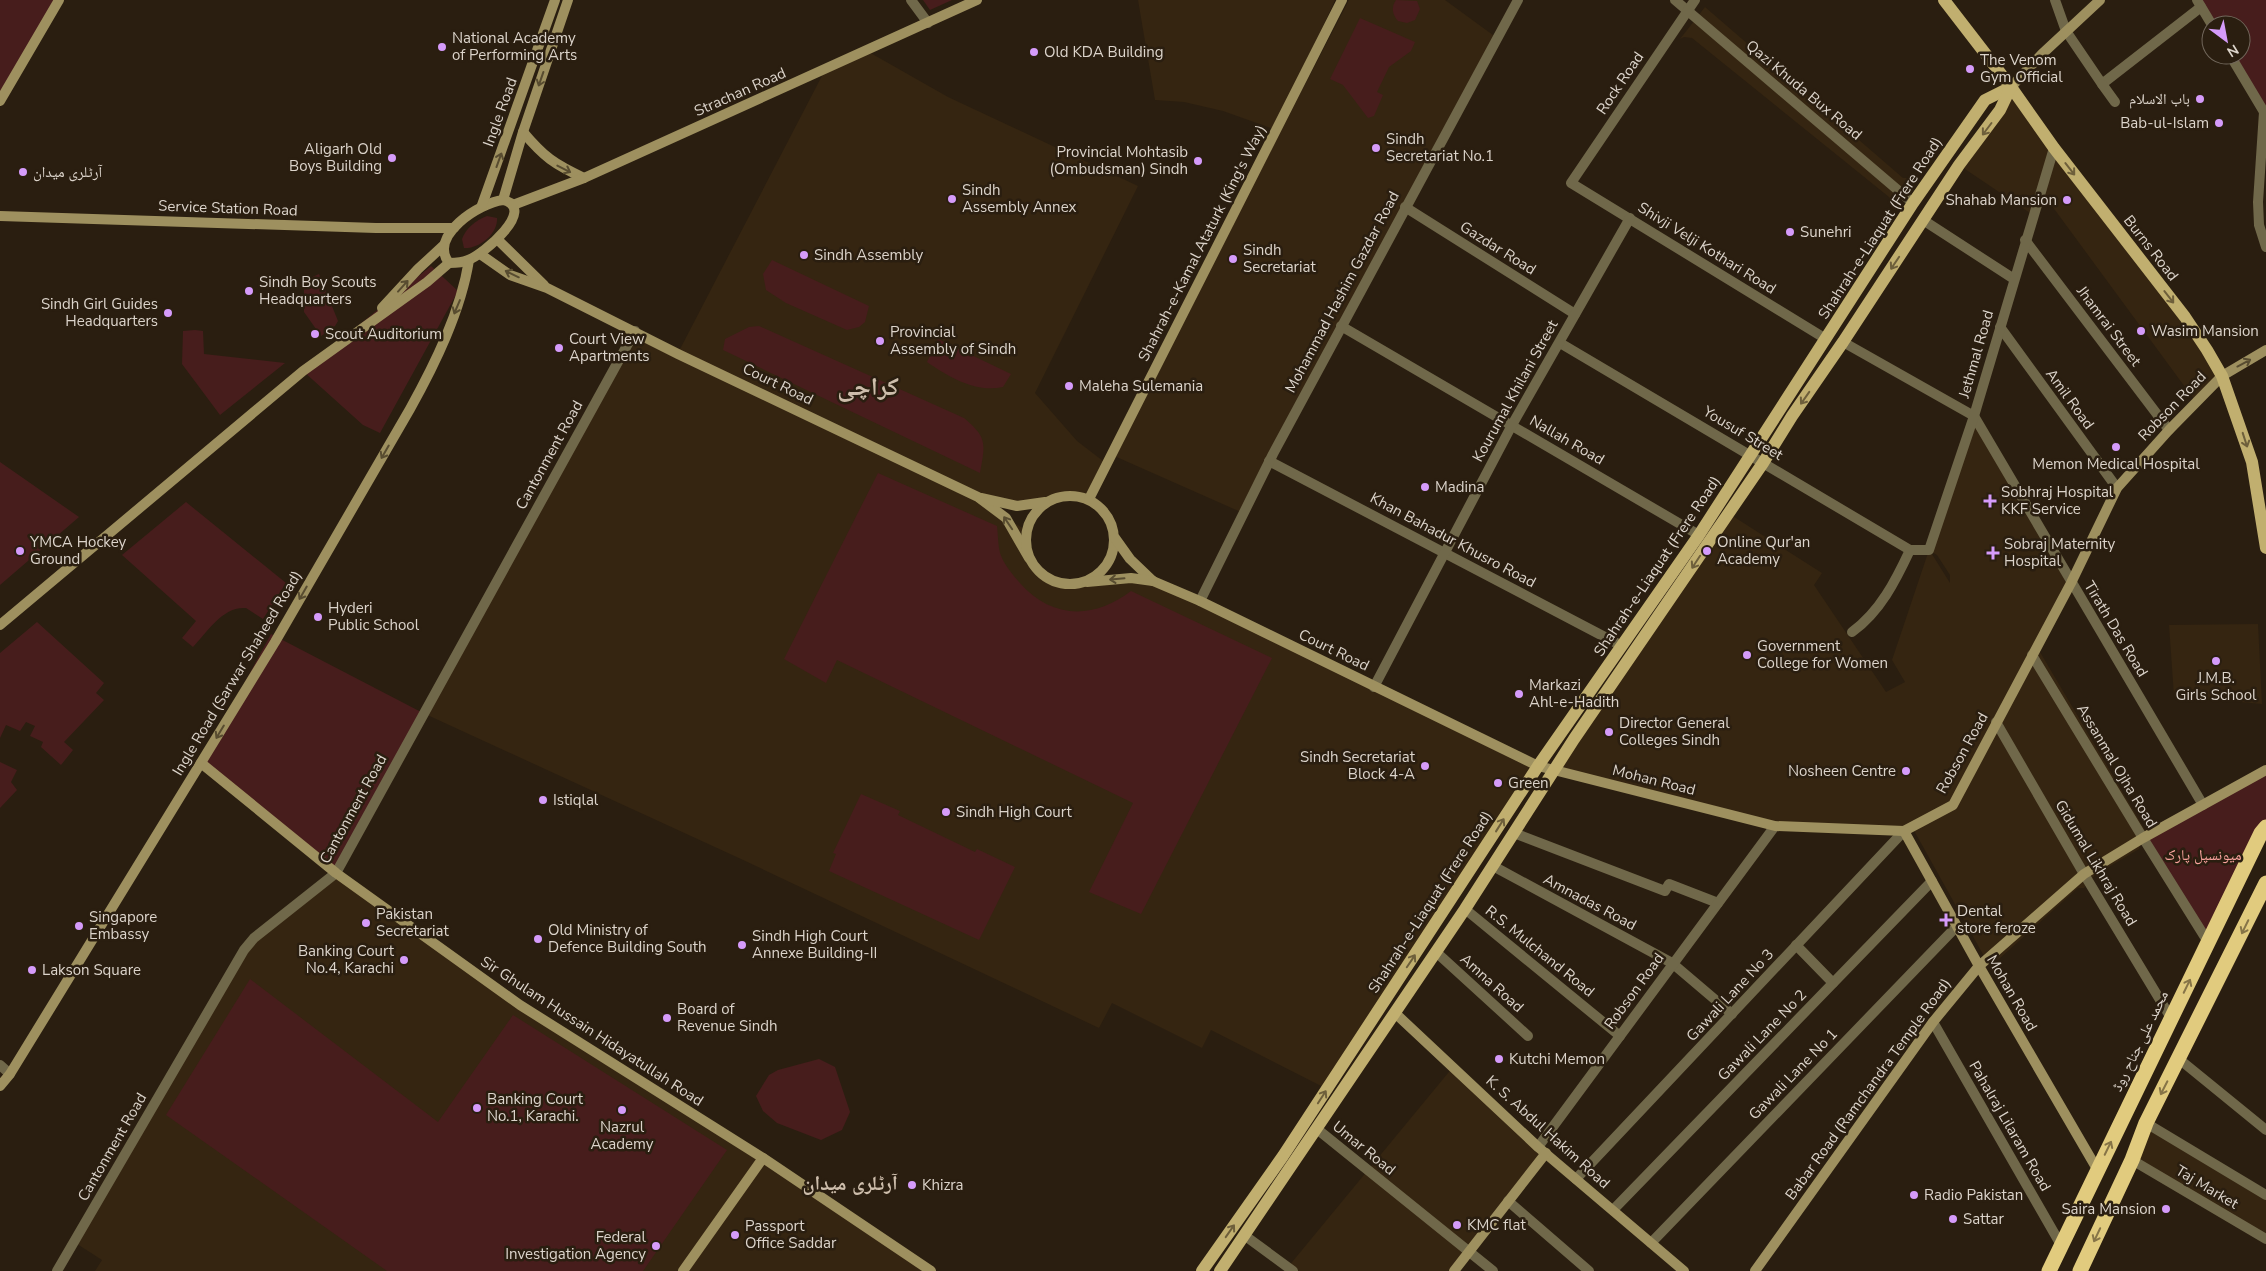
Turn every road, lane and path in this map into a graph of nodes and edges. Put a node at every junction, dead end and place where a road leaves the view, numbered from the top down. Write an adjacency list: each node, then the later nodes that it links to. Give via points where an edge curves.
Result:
1 (59, 0): 21 (main road)
2 (555, 0): 32 (main road, Ingle Road, one-way to 2)
3 (568, 0): 24 (main road, Ingle Road, one-way to 24)
4 (911, 0): 16 (street)
5 (977, 0): 16 (main road, Strachan Road)
6 (1342, 0): 65 (main road, Shahrah-e-Kamal Ataturk (King's Way))
7 (1518, 0): 33 (street, Mohammad Hashim Gazdar Road)
8 (1676, 0): 14 (street, Qazi Khuda Bux Road)
9 (1695, 0): 14 (street, Rock Road)
10 (1944, 0): 20 (main road, Burns Road)
11 (2055, 0): 17 (street)
12 (2100, 0): 17 (main road, Shahrah-e-Liaquat (Frere Road))
13 (2199, 3): 15 (street); 19 (street)
14 (1688, 10): 27 (street, Rock Road); 30 (street, Qazi Khuda Bux Road)
15 (2206, 15)
16 (928, 23): 26 (main road, Strachan Road)
17 (2066, 31): 19 (street); 20 (main road, Shahrah-e-Liaquat (Frere Road))
18 (2236, 65): 23 (street)
19 (2102, 84): 22 (street)
20 (2011, 87): 25 (main road, Burns Road); 30 (main road, Shahrah-e-Liaquat (Frere Road), via 1985,100); 36 (main road, Shahrah-e-Liaquat (Frere Road), one-way to 36, via 2000,110)
21 (0, 101)
22 (2115, 102)
23 (2265, 110): 29 (street)
24 (523, 132): 26 (main road, one-way to 26, via 547,158); 28 (main road, Ingle Road)
25 (2054, 148): 39 (street, Jethmal Road); 56 (main road, Burns Road, one-way to 56, via 2185,317)
26 (584, 178): 31 (main road, Strachan Road)
27 (1571, 183): 35 (street, Shivji Velji Kothari Road)
28 (503, 200): 31 (main road); 32 (main road)
29 (2262, 201): 41 (street, via 2259,225)
30 (1913, 203): 52 (main road, Shahrah-e-Liaquat (Frere Road))
31 (513, 205): 38 (main road, via 512,218)
32 (482, 206): 37 (main road)
33 (1405, 207): 47 (street, Gazdar Road); 49 (street, Mohammad Hashim Gazdar Road)
34 (0, 216): 37 (main road, Service Station Road)
35 (1630, 218): 47 (street, Kourumal Khilani Street); 52 (street, Shivji Velji Kothari Road)
36 (1923, 220): 45 (street); 53 (main road, Shahrah-e-Liaquat (Frere Road), one-way to 53)
37 (454, 228): 40 (main road)
38 (498, 240): 42 (main road); 46 (main road, Court Road)
39 (2025, 240): 45 (street, Jethmal Road); 59 (street, Jhamrai Street)
40 (444, 245): 44 (main road, via 443,252); 48 (main road, one-way to 40)
41 (2266, 248)
42 (480, 254): 43 (main road); 46 (main road, Court Road, one-way to 42, via 510,275)
43 (469, 260): 44 (main road); 83 (main road, Ingle Road (Sarwar Shaheed Road), one-way to 83, via 464,291 425,381 275,642)
44 (449, 263): 48 (main road)
45 (2014, 279): 50 (street, Jethmal Road)
46 (547, 288): 51 (main road, Court Road)
47 (1575, 314): 54 (street, Kourumal Khilani Street)
48 (370, 322): 77 (main road, via 303,371)
49 (1341, 326): 58 (street, Nallah Road); 61 (street, Mohammad Hashim Gazdar Road)
50 (2000, 327): 57 (street, Jethmal Road); 63 (street, Amil Road)
51 (635, 331): 64 (main road, Court Road); 94 (street, Cantonment Road)
52 (1826, 339): 60 (main road, Shahrah-e-Liaquat (Frere Road))
53 (1843, 342): 57 (street); 62 (main road, Shahrah-e-Liaquat (Frere Road), one-way to 62)
54 (1560, 343): 58 (street, Kourumal Khilani Street); 60 (street, Yousuf Street)
55 (2266, 350): 56 (main road, Robson Road, one-way to 55)
56 (2222, 376): 59 (main road, Robson Road); 69 (main road, Burns Road, one-way to 69, via 2252,462)
57 (1974, 416): 70 (street, Jethmal Road, via 1929,550); 75 (street, Tirath Das Road)
58 (1512, 426): 67 (street, Nallah Road); 71 (street, Kourumal Khilani Street)
59 (2168, 430): 63 (main road, Robson Road)
60 (1750, 455): 62 (street, Yousuf Street); 67 (main road, Shahrah-e-Liaquat (Frere Road))
61 (1269, 461): 71 (street, Khan Bahadur Khusro Road); 76 (street, Mohammad Hashim Gazdar Road)
62 (1764, 463): 70 (street, Yousuf Street); 86 (main road, Shahrah-e-Liaquat (Frere Road), one-way to 86)
63 (2117, 488): 75 (main road, Robson Road)
64 (978, 497): 66 (main road, via 1017,506); 72 (main road, Court Road, one-way to 64, via 1006,518)
65 (1089, 499): 66 (main road, via 1074,495); 68 (main road, via 1112,523)
66 (1047, 502): 72 (main road, via 1030,520 1026,530)
67 (1699, 535): 79 (main road, Shahrah-e-Liaquat (Frere Road))
68 (1115, 538): 73 (main road, Court Road, via 1130,559); 74 (main road, via 1111,560 1102,571)
69 (2266, 548)
70 (1910, 550): 78 (street, via 1884,599 1863,625)
71 (1446, 552): 79 (street, Khan Bahadur Khusro Road); 81 (street, Kourumal Khilani Street)
72 (1029, 558): 74 (main road, via 1045,577 1059,583)
73 (1153, 581): 74 (main road, one-way to 74, via 1131,578); 76 (main road, Court Road)
74 (1080, 583)
75 (2071, 583): 80 (main road, Robson Road); 87 (street, Tirath Das Road)
76 (1200, 601): 81 (main road, Court Road)
77 (0, 625)
78 (1852, 632)
79 (1622, 646): 84 (main road, Shahrah-e-Liaquat (Frere Road))
80 (2032, 655): 82 (main road, Robson Road); 92 (street, Assanmal Ojha Road)
81 (1374, 687): 84 (main road, Court Road)
82 (1996, 722): 90 (main road, Robson Road, via 1952,805); 95 (street, Gidumal Likhraj Road)
83 (201, 763): 94 (main road, Sir Ghulam Hussain Hidayatullah Road); 115 (main road, Ingle Road (Sarwar Shaheed Road))
84 (1538, 766): 86 (main road, Court Road); 136 (main road, Shahrah-e-Liaquat (Frere Road), one-way to 84, via 1288,1148)
85 (2266, 770): 87 (main road, Babar Road (Ramchandra Temple Road))
86 (1554, 771): 88 (main road, Mohan Road); 91 (main road, Shahrah-e-Liaquat (Frere Road))
87 (2203, 805): 92 (main road, Babar Road (Ramchandra Temple Road))
88 (1775, 826): 90 (main road); 98 (street, Robson Road)
89 (2266, 827): 101 (highway, محمد علی جناح روڈ)
90 (1904, 831): 96 (main road, Mohan Road); 102 (street, Gawali Lane No 3)
91 (1514, 833): 93 (main road, Shahrah-e-Liaquat (Frere Road)); 98 (street, via 1665,891 1669,884)
92 (2143, 838): 95 (main road, Babar Road (Ramchandra Temple Road)); 101 (street, Assanmal Ojha Road)
93 (1493, 866): 99 (main road, Shahrah-e-Liaquat (Frere Road)); 104 (street, Amnadas Road)
94 (336, 873): 121 (main road, Sir Ghulam Hussain Hidayatullah Road, via 520,1005); 133 (street, Cantonment Road, via 254,938 244,950)
95 (2084, 874): 105 (main road, Babar Road (Ramchandra Temple Road)); 109 (street, Gidumal Likhraj Road)
96 (1932, 881): 100 (main road, Mohan Road); 106 (street, Gawali Lane No 2)
97 (2264, 892): 113 (highway, one-way to 113)
98 (1718, 903): 104 (street, Robson Road)
99 (1465, 909): 103 (main road, Shahrah-e-Liaquat (Frere Road)); 112 (street, R.S. Mulchand Road)
100 (1957, 926): 105 (main road, Mohan Road); 130 (street, Gawali Lane No 1)
101 (2208, 942): 109 (highway, محمد علی جناح روڈ, one-way to 101)
102 (1796, 945): 106 (street); 108 (street, Gawali Lane No 3)
103 (1436, 952): 107 (main road, Shahrah-e-Liaquat (Frere Road)); 111 (street, Amna Road)
104 (1672, 963): 108 (street, Amnadas Road); 112 (street, Robson Road)
105 (1979, 966): 110 (main road, Babar Road (Ramchandra Temple Road)); 123 (main road, Mohan Road)
106 (1833, 983): 127 (street, Gawali Lane No 2)
107 (1395, 1013): 118 (main road, Shahrah-e-Liaquat (Frere Road)); 120 (main road, K. S. Abdul Hakim Road)
108 (1732, 1014): 124 (street, Gawali Lane No 3)
109 (2171, 1018): 123 (highway, محمد علی جناح روڈ, one-way to 109)
110 (1933, 1022): 131 (street, Pahalraj Lilaram Road); 143 (main road, Babar Road (Ramchandra Temple Road))
111 (1528, 1036)
112 (1620, 1036): 120 (street, Robson Road)
113 (2179, 1059): 117 (highway, one-way to 117); 119 (street)
114 (0, 1065): 115 (street)
115 (10, 1074): 116 (main road, Ingle Road (Sarwar Shaheed Road))
116 (0, 1086)
117 (2146, 1124): 122 (highway); 125 (street)
118 (1317, 1129): 128 (main road, Shahrah-e-Liaquat (Frere Road)); 132 (street, Umar Road)
119 (2266, 1130)
120 (1542, 1150): 124 (main road, K. S. Abdul Hakim Road); 126 (main road, Robson Road)
121 (763, 1158): 134 (main road); 135 (main road, Sir Ghulam Hussain Hidayatullah Road)
122 (2132, 1160): 129 (street, Taj Market); 145 (highway, one-way to 145)
123 (2098, 1169): 131 (highway, محمد علی جناح روڈ)
124 (1576, 1178): 127 (main road, K. S. Abdul Hakim Road)
125 (2266, 1195)
126 (1508, 1201): 132 (main road, Robson Road); 141 (street)
127 (1613, 1210): 130 (main road, K. S. Abdul Hakim Road)
128 (1244, 1235): 137 (main road, Shahrah-e-Liaquat (Frere Road)); 138 (street)
129 (2266, 1239)
130 (1651, 1243): 142 (main road, K. S. Abdul Hakim Road)
131 (2061, 1245): 144 (highway, محمد علی جناح روڈ)
132 (1470, 1251): 139 (main road, Robson Road); 140 (street, Umar Road)
133 (57, 1271)
134 (683, 1271)
135 (931, 1271)
136 (1202, 1271)
137 (1220, 1271)
138 (1293, 1271)
139 (1454, 1271)
140 (1493, 1271)
141 (1589, 1271)
142 (1684, 1271)
143 (1755, 1271)
144 (2050, 1271)
145 (2080, 1271)

